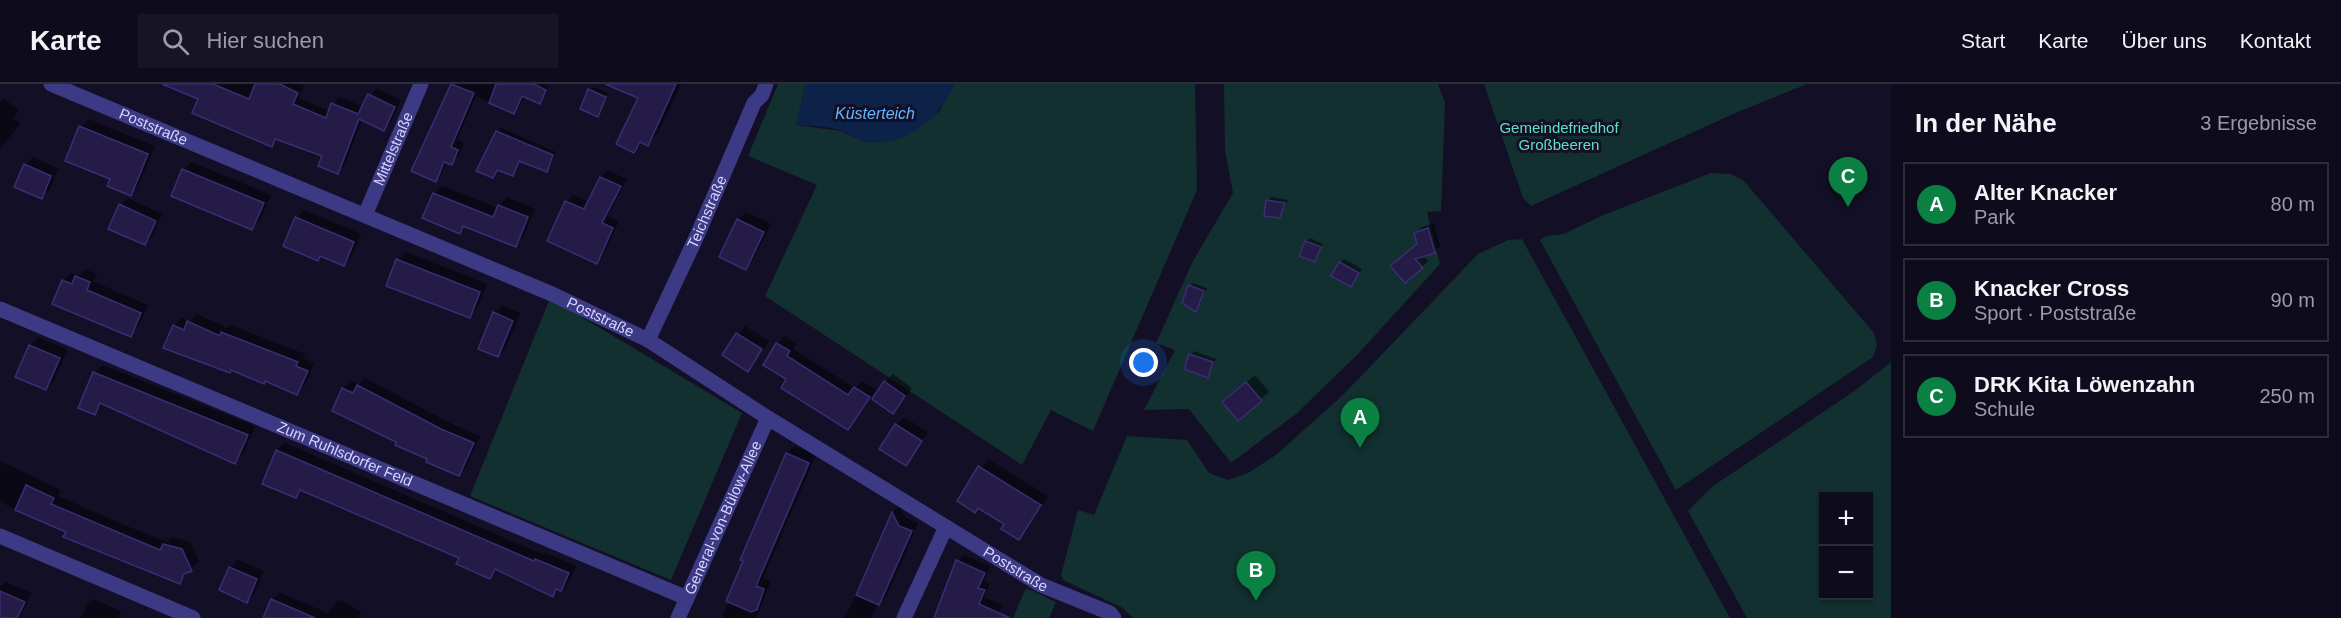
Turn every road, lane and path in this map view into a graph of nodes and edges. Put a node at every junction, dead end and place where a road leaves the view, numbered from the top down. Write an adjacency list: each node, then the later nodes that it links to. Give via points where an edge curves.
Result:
1 (51, 84): 4 (street, Poststraße)
2 (421, 84): 4 (street, Mittelstraße)
3 (766, 84): 6 (street, Teichstraße)
4 (365, 215): 6 (street, Poststraße, via 552,294)
5 (0, 309): 10 (street, Zum Ruhlsdorfer Feld)
6 (648, 340): 7 (street, Poststraße)
7 (768, 418): 8 (street, Poststraße); 10 (street, General-von-Bülow-Allee)
8 (946, 527): 13 (street); 14 (street, Poststraße, via 1041,585)
9 (0, 536): 11 (street)
10 (687, 598): 12 (street, General-von-Bülow-Allee)
11 (187, 617)
12 (678, 618)
13 (904, 618)
14 (1114, 618)

